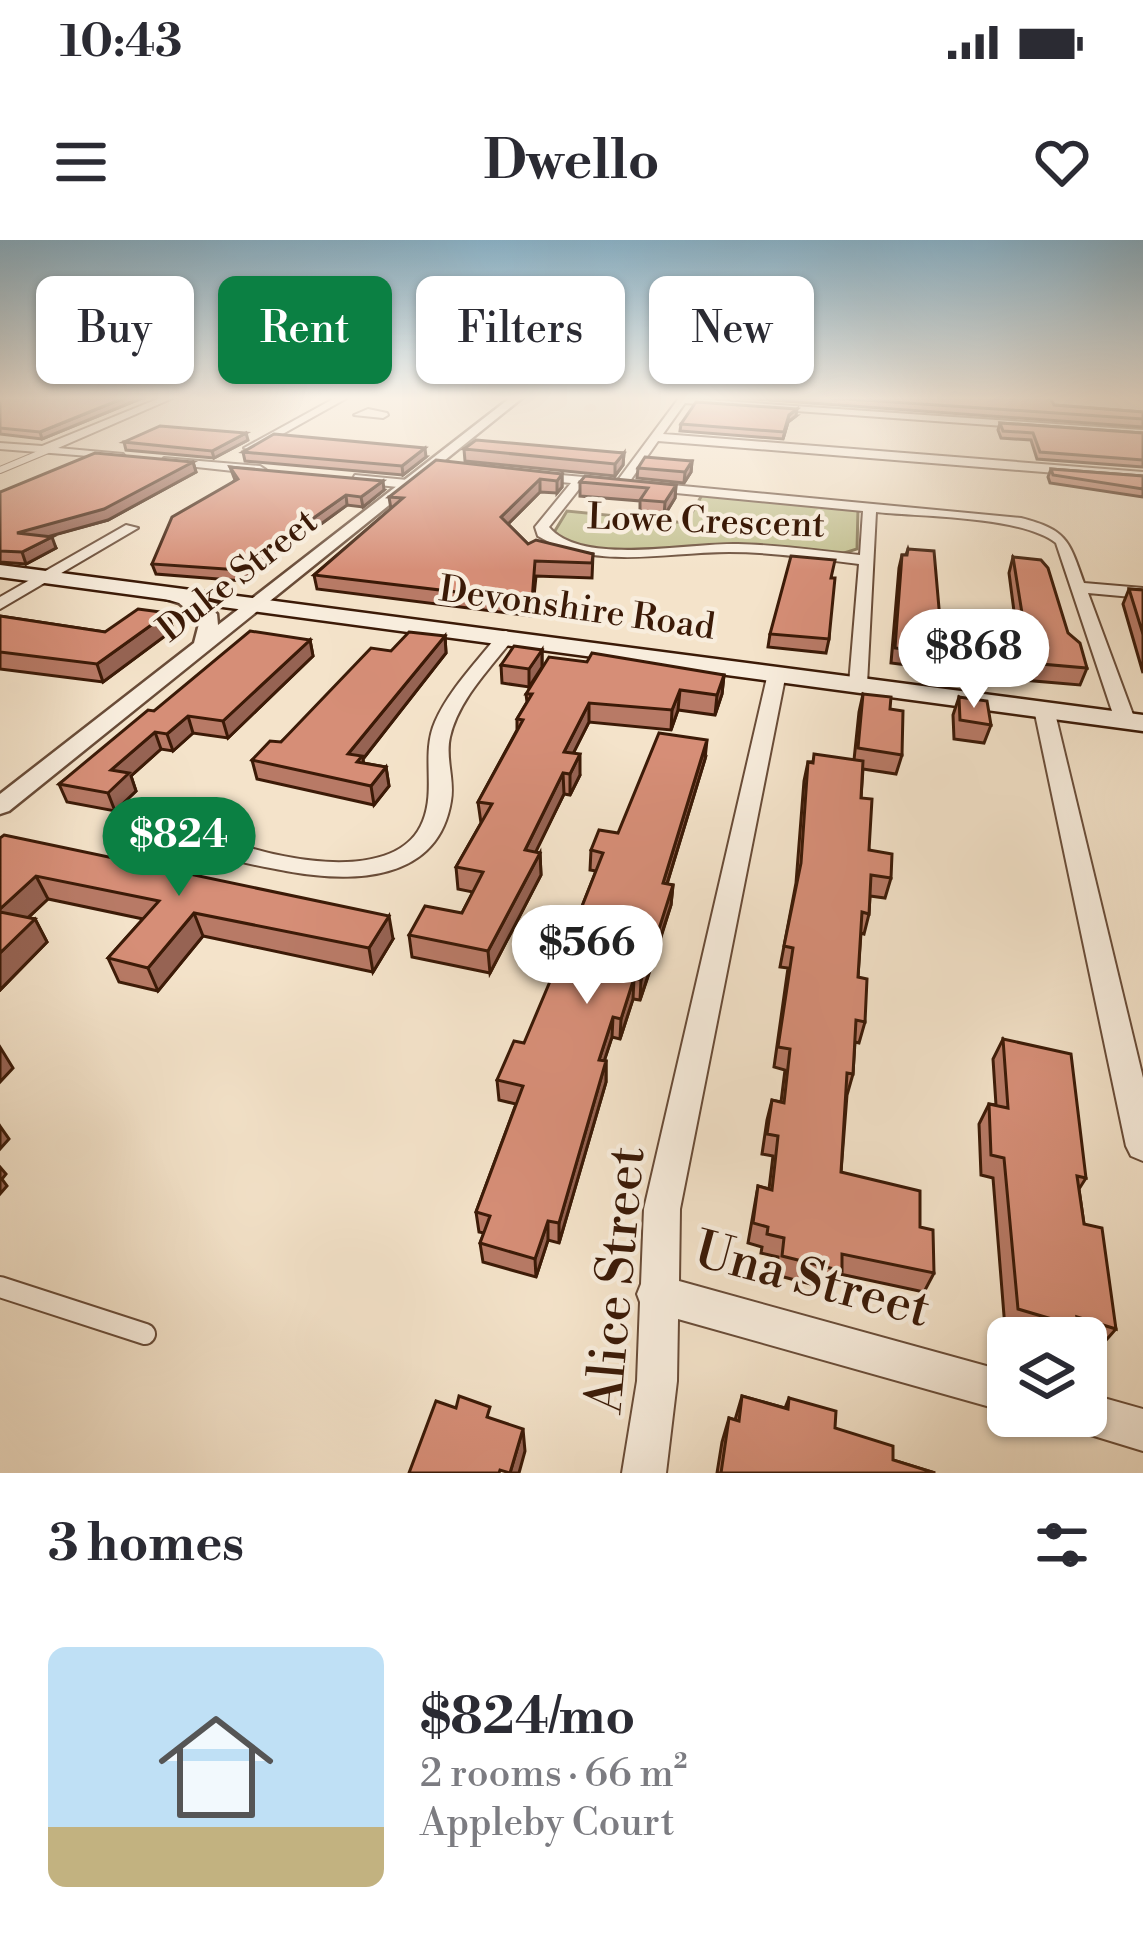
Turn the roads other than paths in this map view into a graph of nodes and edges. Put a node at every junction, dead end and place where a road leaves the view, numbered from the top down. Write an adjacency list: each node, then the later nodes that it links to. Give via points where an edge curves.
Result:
1 (33, 456): 10 (lane)
2 (106, 456): 7 (street)
3 (236, 456): 9 (street)
4 (449, 456): 16 (street, Duke Street)
5 (641, 456): 17 (street)
6 (893, 456): 13 (street)
7 (133, 458)
8 (154, 460): 9 (street)
9 (217, 466): 11 (street)
10 (0, 470)
11 (283, 472)
12 (512, 473): 15 (street)
13 (1143, 476)
14 (350, 478): 16 (street)
15 (580, 480): 17 (street); 20 (street, Lowe Crescent, via 542,527 561,545)
16 (407, 484): 26 (street, Duke Street)
17 (621, 484): 18 (street)
18 (870, 508): 20 (street); 23 (street, via 1040,526 1059,536)
19 (131, 529): 22 (street)
20 (866, 560): 31 (street)
21 (0, 571): 22 (main road, Devonshire Road)
22 (46, 577): 24 (main road, Devonshire Road); 27 (street)
23 (1079, 587): 25 (street); 33 (street)
24 (158, 591): 26 (main road, Devonshire Road); 29 (street, via 210,618)
25 (1143, 593)
26 (257, 603): 28 (main road, Devonshire Road); 29 (street, Duke Street)
27 (0, 604)
28 (506, 636): 30 (main road, Devonshire Road); 35 (street, via 449,715 439,743 436,816 398,862 338,873 229,852)
29 (204, 643): 34 (street, Duke Street)
30 (777, 673): 31 (main road, Devonshire Road); 38 (street, Alice Street, via 662,1208)
31 (858, 684): 32 (main road, Devonshire Road)
32 (1044, 709): 33 (main road, Devonshire Road); 36 (street)
33 (1134, 722)
34 (0, 806)
35 (188, 827)
36 (1143, 1146)
37 (0, 1287): 39 (lane)
38 (656, 1294): 40 (street, Una Street); 43 (street, Alice Street)
39 (146, 1334)
40 (987, 1386)
41 (1107, 1420): 42 (street)
42 (1143, 1430)
43 (644, 1473)

